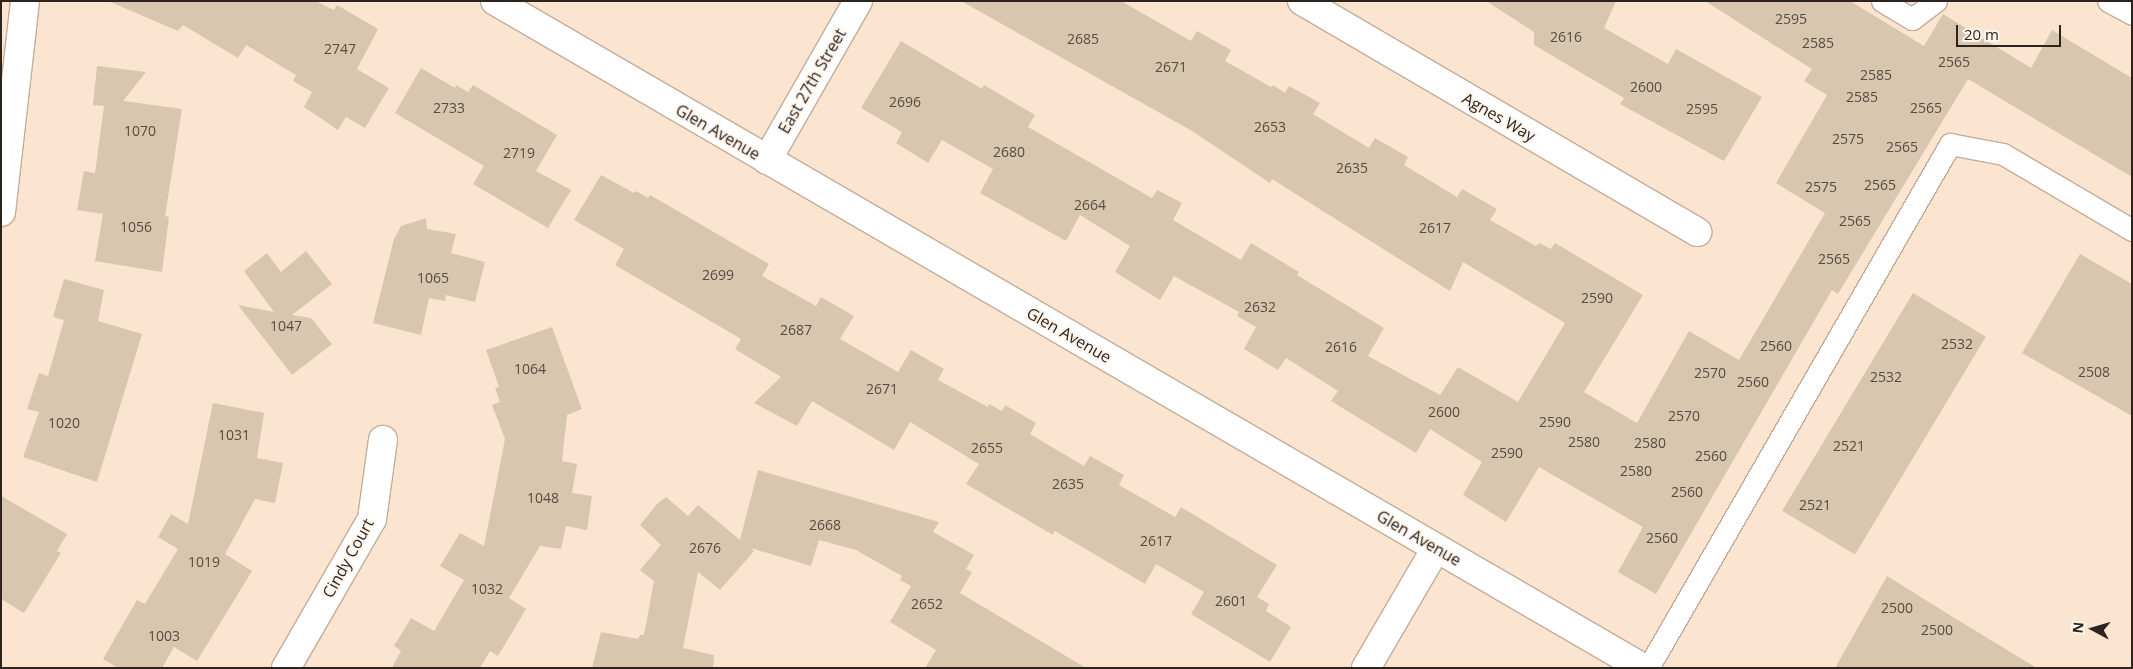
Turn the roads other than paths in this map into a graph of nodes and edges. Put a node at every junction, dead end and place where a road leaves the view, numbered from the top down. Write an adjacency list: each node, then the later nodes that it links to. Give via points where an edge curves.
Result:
1 (25, 1): 10 (street)
2 (495, 1): 9 (street, Glen Avenue)
3 (858, 1): 9 (street, East 27th Street)
4 (1302, 1): 12 (street, Agnes Way)
5 (1882, 1): 6 (lane, via 1912,19)
6 (1936, 1)
7 (2108, 1): 8 (lane)
8 (2132, 14)
9 (767, 160): 14 (street, Glen Avenue)
10 (1, 212)
11 (2132, 230): 18 (lane, via 2003,154 1950,144)
12 (1696, 232)
13 (383, 440): 15 (street, Cindy Court, via 372,519)
14 (1436, 548): 16 (street); 17 (street, Glen Avenue)
15 (286, 668)
16 (1366, 668)
17 (1643, 668)
18 (1648, 668)

